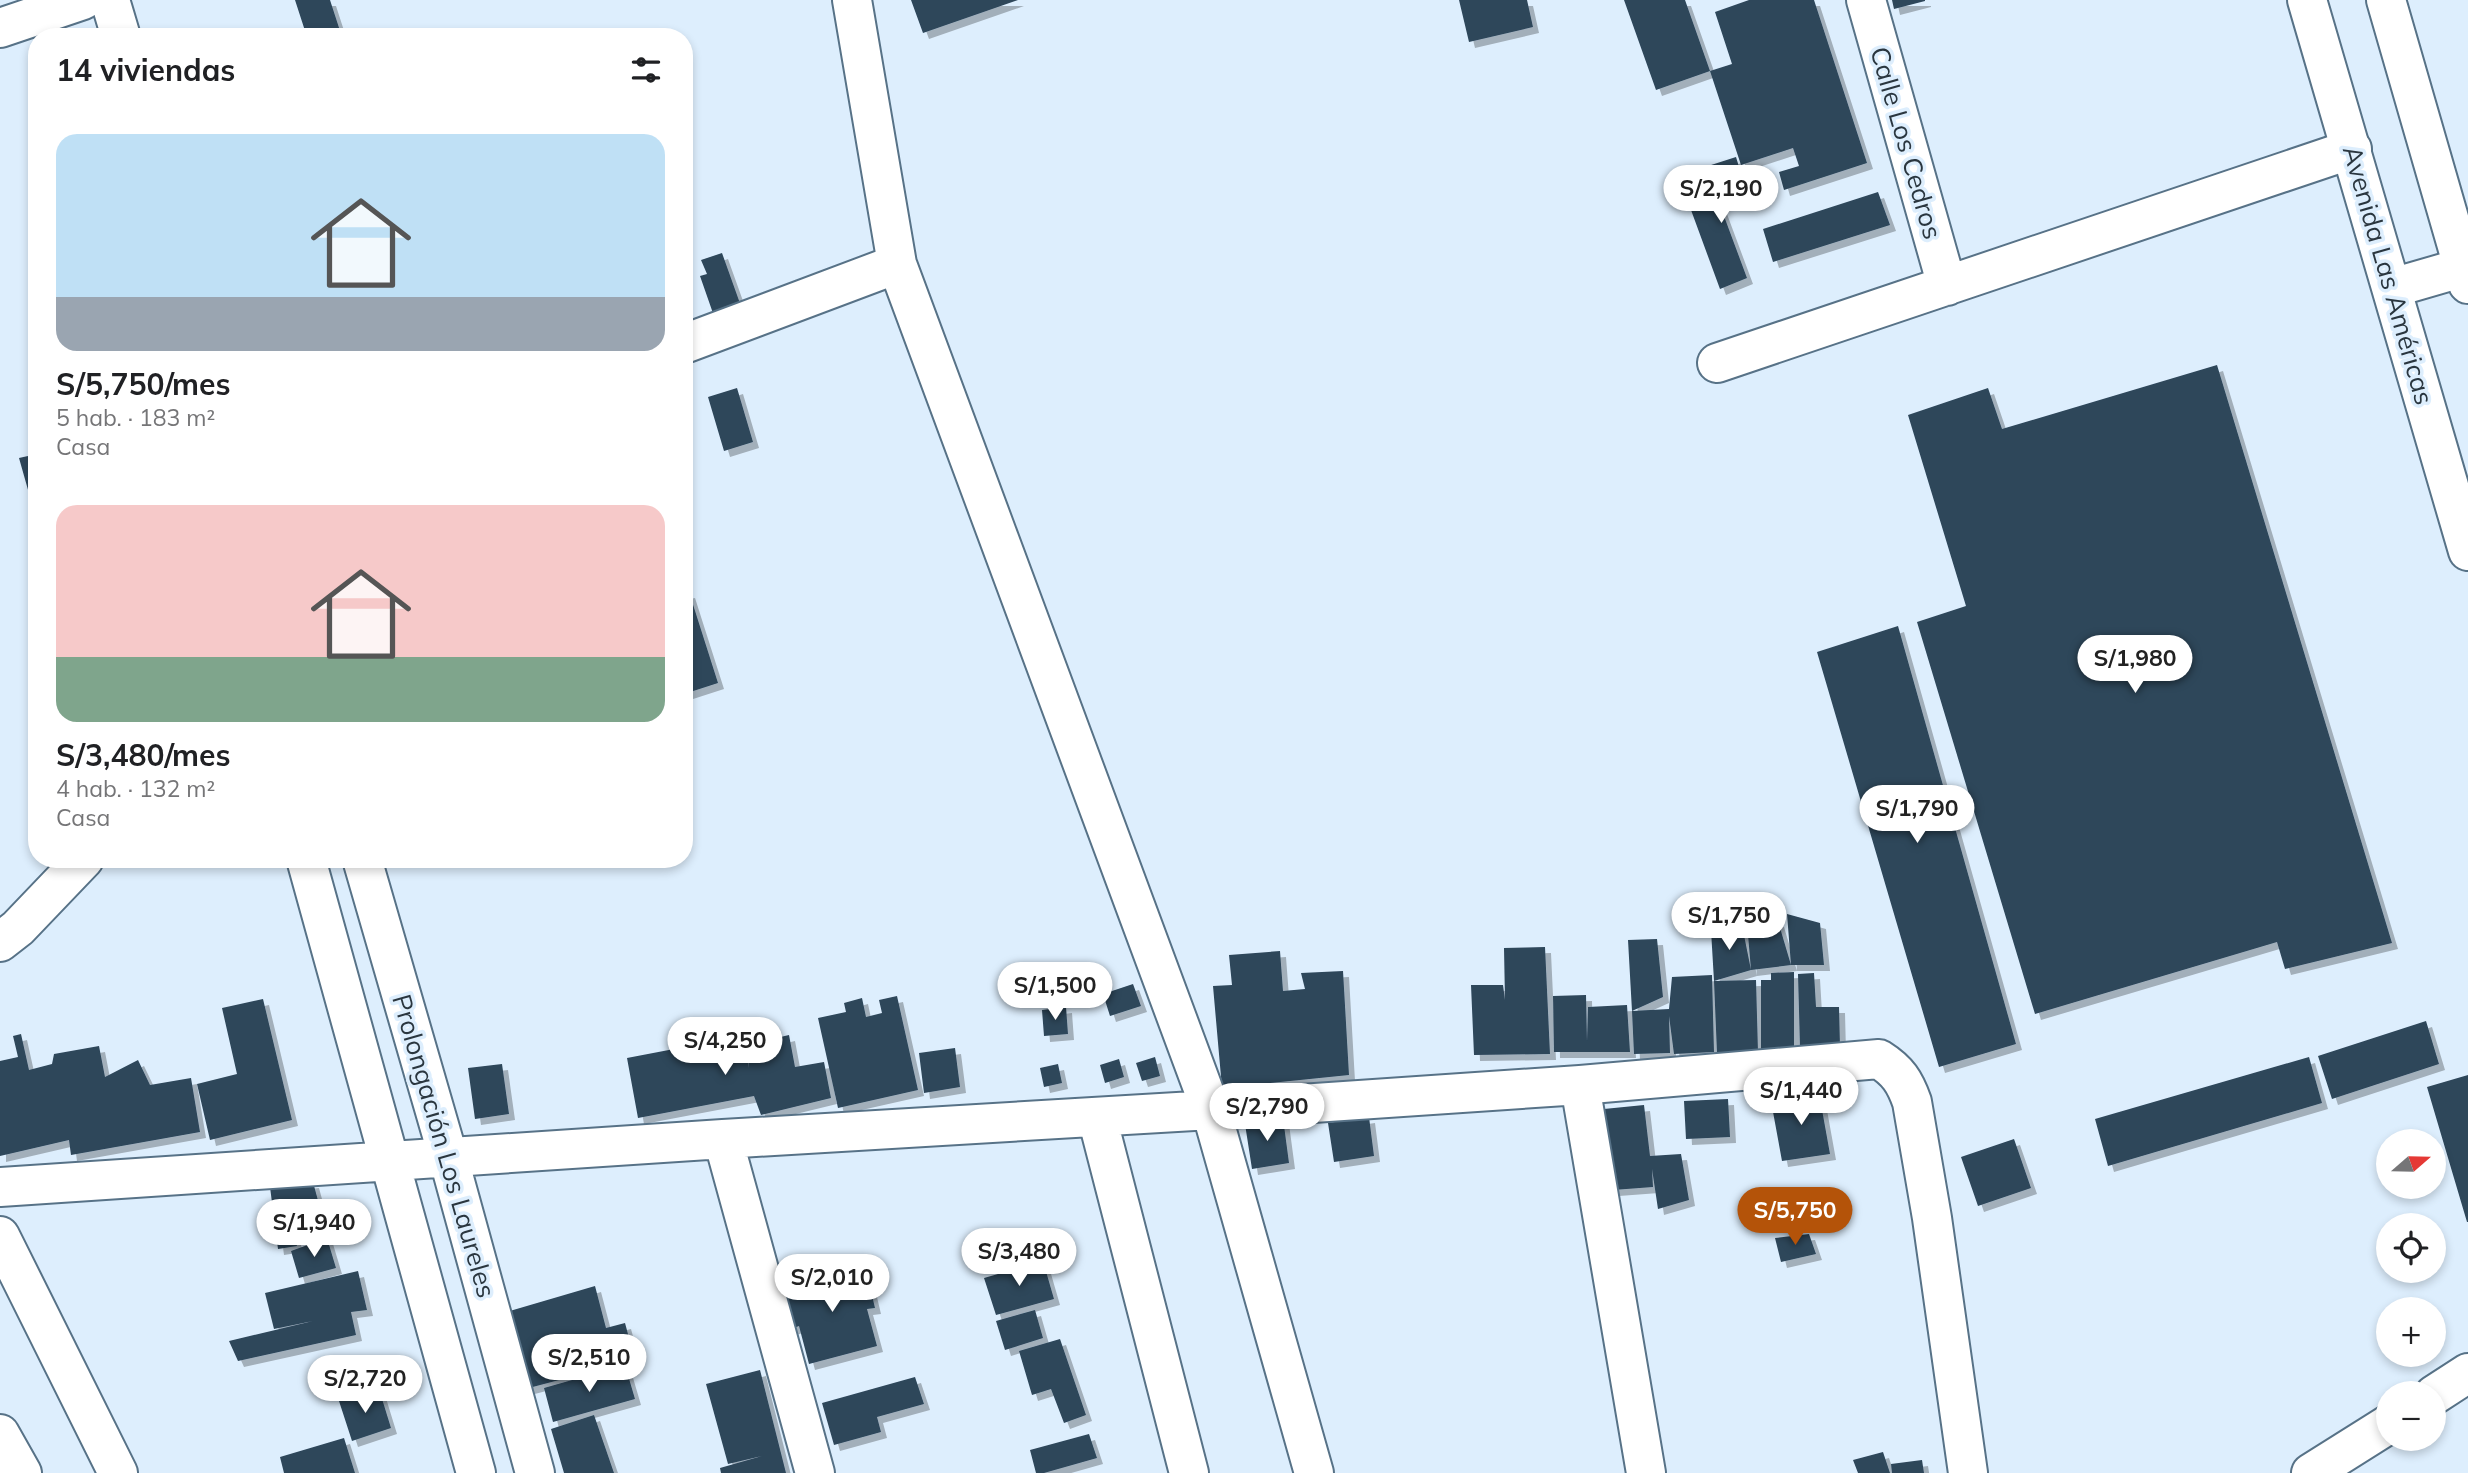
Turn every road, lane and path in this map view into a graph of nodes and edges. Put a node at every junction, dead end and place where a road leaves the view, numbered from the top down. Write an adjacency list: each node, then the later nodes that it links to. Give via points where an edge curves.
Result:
1 (110, 0): 8 (street)
2 (852, 0): 10 (street)
3 (1866, 0): 12 (street, Calle Los Cedros)
4 (2307, 0): 9 (street, Avenida Las Américas)
5 (2386, 0): 11 (street)
6 (66, 11): 7 (street)
7 (0, 28)
8 (118, 28)
9 (2352, 149): 12 (street); 13 (street, Avenida Las Américas)
10 (897, 264): 14 (street); 22 (street)
11 (2466, 272): 13 (street)
12 (1947, 286): 15 (street)
13 (2392, 288): 16 (street, Avenida Las Américas)
14 (693, 341)
15 (1717, 363)
16 (2468, 551)
17 (75, 868): 20 (street)
18 (308, 868): 26 (street)
19 (365, 868): 25 (street, Prolongación Los Laureles)
20 (0, 942)
21 (1580, 1085): 22 (street); 40 (street); 41 (street, via 1880,1059 1894,1069 1912,1102)
22 (1210, 1110): 23 (street); 39 (street)
23 (1097, 1117): 24 (street); 38 (street)
24 (723, 1139): 25 (street); 37 (street)
25 (448, 1156): 26 (street); 36 (street, Prolongación Los Laureles)
26 (389, 1161): 27 (street); 35 (street)
27 (0, 1187)
28 (0, 1236): 34 (street)
29 (2468, 1373): 30 (street)
30 (2446, 1387)
31 (2376, 1432): 42 (street)
32 (0, 1434): 33 (street)
33 (22, 1473)
34 (118, 1473)
35 (476, 1473)
36 (535, 1473)
37 (815, 1473)
38 (1189, 1473)
39 (1314, 1473)
40 (1646, 1473)
41 (1968, 1473)
42 (2311, 1473)

